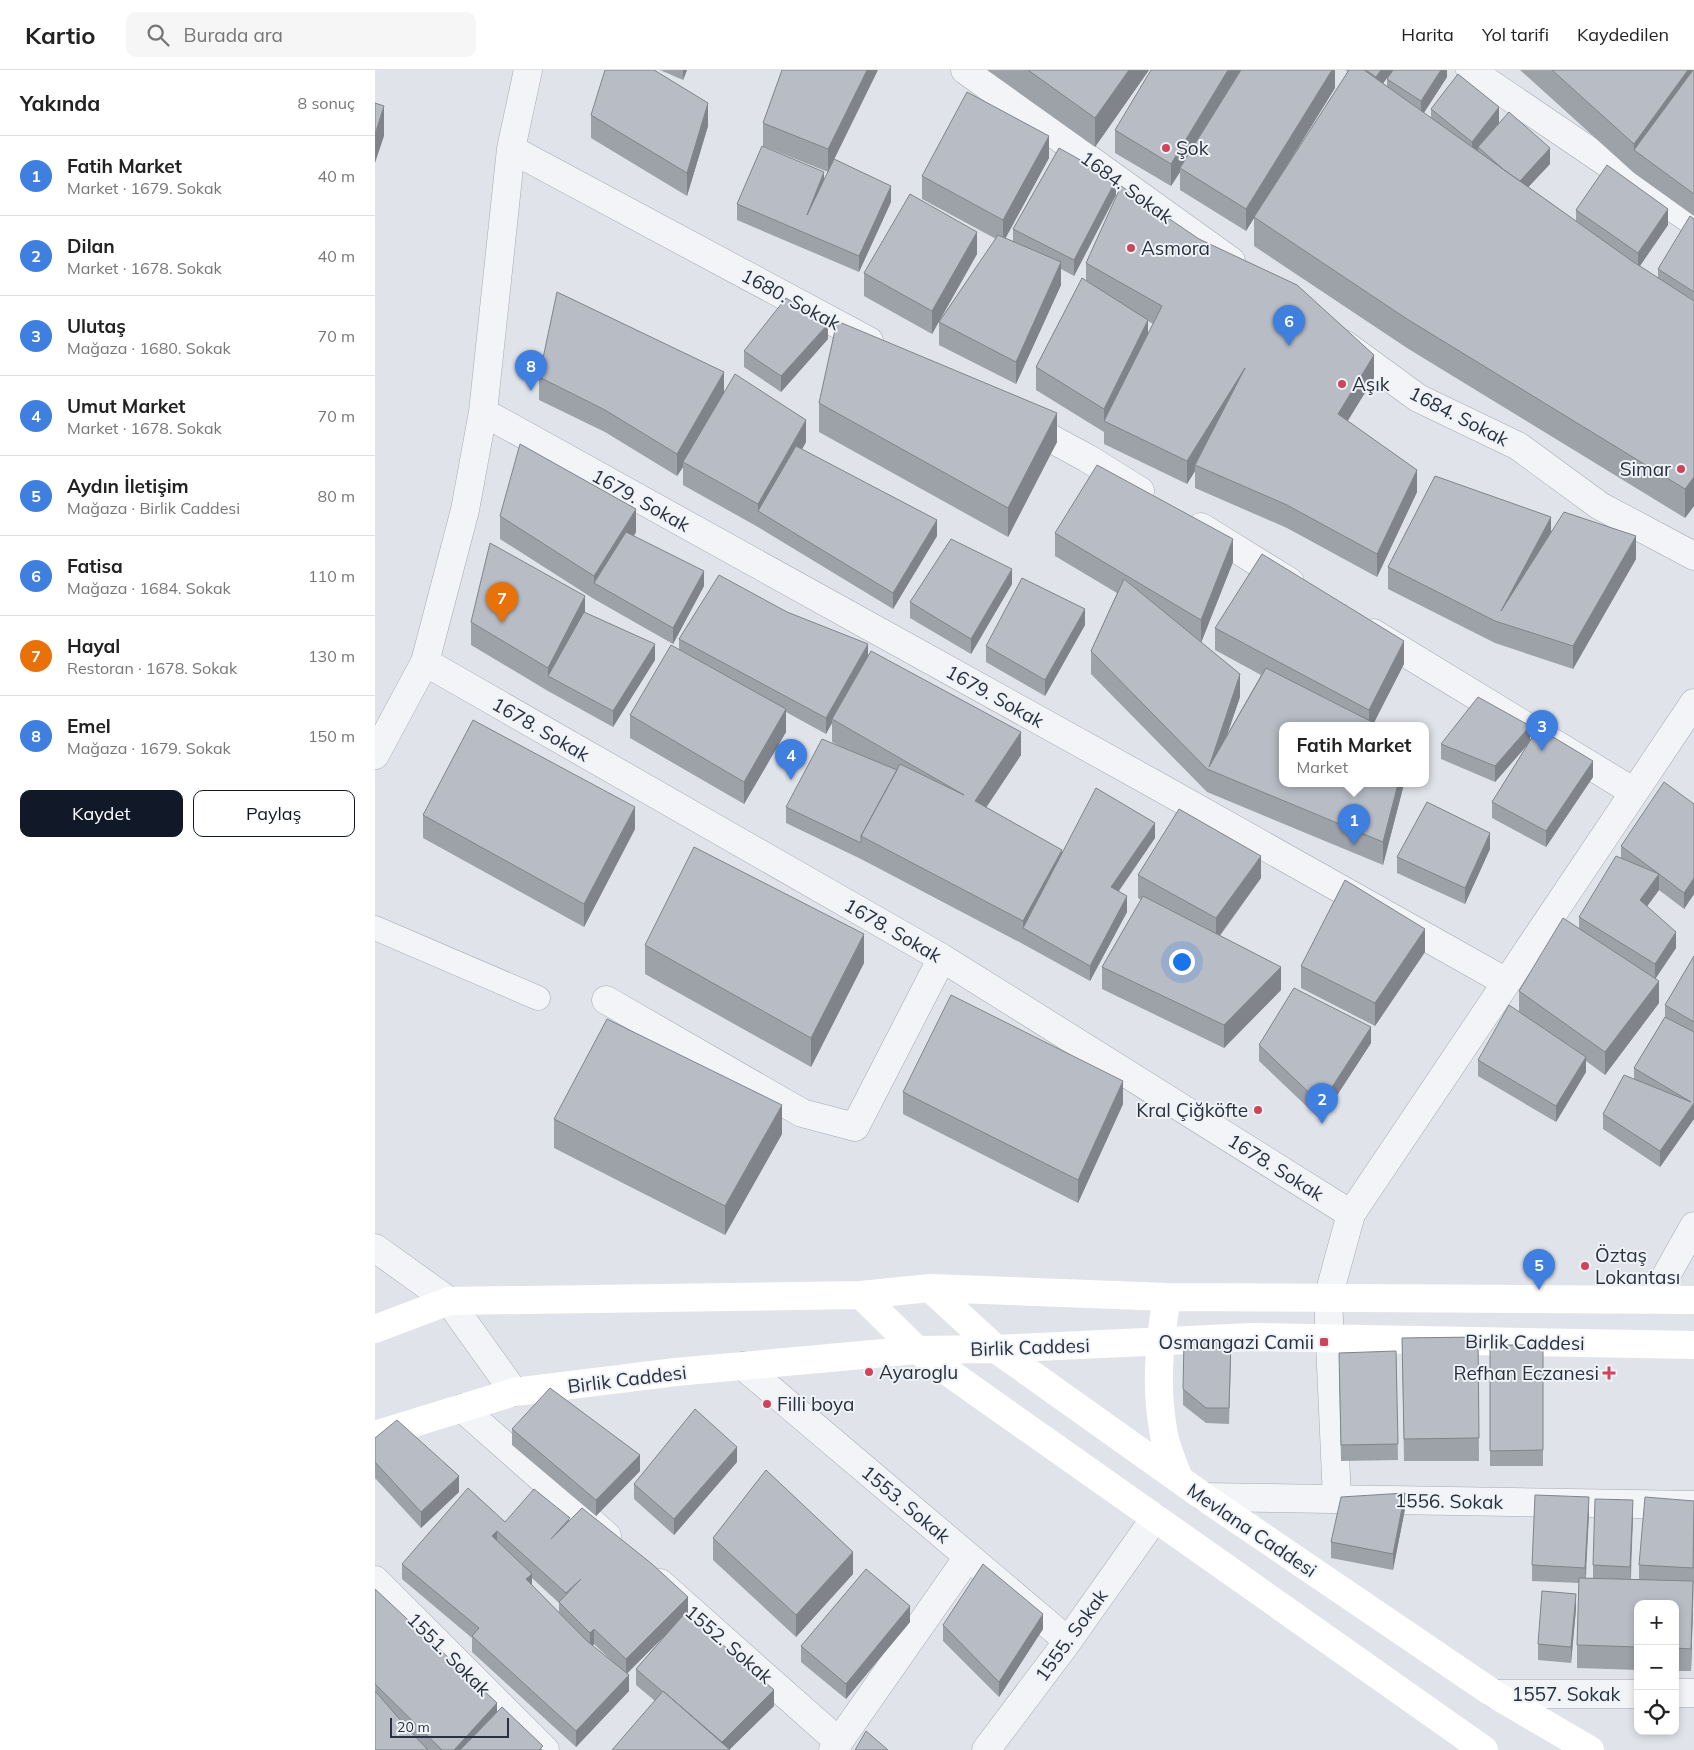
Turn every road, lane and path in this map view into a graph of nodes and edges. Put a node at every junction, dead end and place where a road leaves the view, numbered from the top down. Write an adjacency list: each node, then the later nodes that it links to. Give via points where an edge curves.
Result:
1 (528, 70): 4 (street)
2 (965, 70): 6 (street, 1684. Sokak)
3 (1470, 70): 5 (street)
4 (511, 149): 8 (street, 1680. Sokak); 10 (street)
5 (1694, 222)
6 (1248, 273)
7 (1323, 328): 11 (street, 1684. Sokak, via 1418,398 1518,446 1600,506)
8 (895, 355)
9 (1000, 411): 12 (street, via 1087,458)
10 (483, 412): 14 (street, via 465,510); 20 (street, 1679. Sokak)
11 (1694, 556)
12 (1314, 597)
13 (1348, 617): 17 (street)
14 (425, 662): 16 (street); 19 (street, 1678. Sokak)
15 (1694, 703): 17 (street)
16 (375, 754)
17 (1634, 792): 20 (street)
18 (375, 928): 21 (lane)
19 (941, 958): 22 (street, via 855,1128 802,1113); 23 (street, 1678. Sokak)
20 (1506, 982): 23 (street)
21 (538, 998)
22 (606, 1000)
23 (1351, 1214): 29 (street)
24 (1694, 1226): 30 (street)
25 (375, 1248): 32 (street)
26 (931, 1288): 27 (main road); 28 (main road); 37 (main road, Mevlana Caddesi)
27 (861, 1295): 32 (main road); 38 (main road)
28 (1167, 1297): 29 (main road); 35 (main road)
29 (1328, 1298): 30 (main road); 34 (street)
30 (1653, 1299): 31 (main road)
31 (1694, 1300)
32 (449, 1301): 33 (main road); 40 (street)
33 (375, 1329)
34 (1329, 1338): 35 (main road, Birlik Caddesi, via 1252,1337); 36 (main road, Birlik Caddesi); 45 (street)
35 (1160, 1342): 37 (main road, Birlik Caddesi); 43 (main road, via 1158,1388 1164,1436)
36 (1694, 1346)
37 (996, 1349): 38 (main road, Birlik Caddesi); 43 (main road, Mevlana Caddesi)
38 (917, 1350): 39 (main road, Birlik Caddesi); 47 (main road)
39 (743, 1366): 40 (main road, Birlik Caddesi); 48 (street, 1553. Sokak)
40 (514, 1392): 41 (main road, Birlik Caddesi)
41 (462, 1408): 42 (main road, Birlik Caddesi); 55 (street, 1552. Sokak)
42 (375, 1433)
43 (1179, 1479): 44 (main road, Mevlana Caddesi)
44 (1204, 1496): 45 (street, 1556. Sokak); 52 (main road, Mevlana Caddesi)
45 (1337, 1499): 46 (street, 1556. Sokak)
46 (1694, 1505)
47 (1155, 1518): 50 (street, 1555. Sokak); 58 (main road)
48 (968, 1557): 50 (street, 1553. Sokak); 55 (street)
49 (375, 1580): 56 (street, 1551. Sokak)
50 (1068, 1641): 57 (street, 1555. Sokak)
51 (1694, 1693): 54 (street)
52 (1494, 1694): 53 (street, 1557. Sokak); 59 (main road, Mevlana Caddesi)
53 (1634, 1694)
54 (1679, 1694)
55 (837, 1746)
56 (545, 1750)
57 (986, 1750)
58 (1484, 1750)
59 (1589, 1750)

